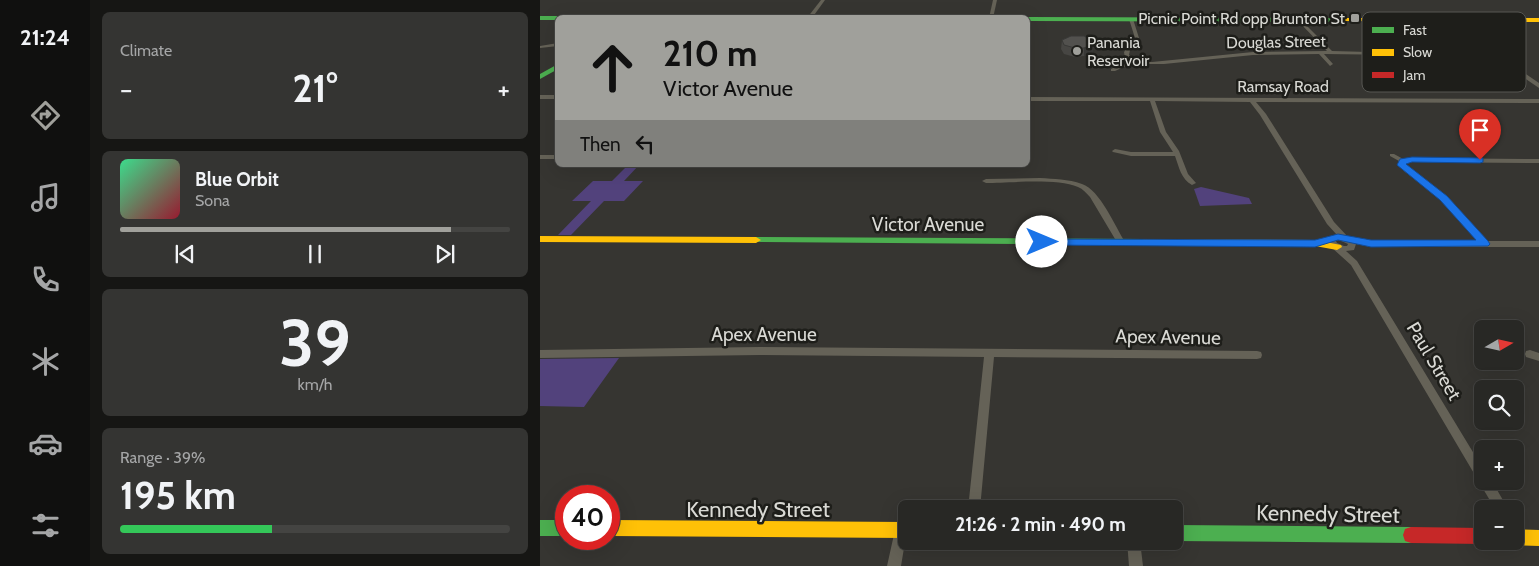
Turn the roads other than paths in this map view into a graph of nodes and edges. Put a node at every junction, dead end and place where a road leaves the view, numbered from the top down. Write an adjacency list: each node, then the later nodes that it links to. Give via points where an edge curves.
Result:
1 (823, 0): 3 (street)
2 (995, 0): 4 (street)
3 (811, 15)
4 (992, 15)
5 (540, 18): 6 (street)
6 (555, 18)
7 (1030, 19): 8 (street)
8 (1131, 19): 9 (street); 18 (street, via 1136,38 1127,53)
9 (1300, 20): 10 (street); 17 (street)
10 (1362, 20)
11 (1526, 20): 12 (street)
12 (1539, 20)
13 (555, 44): 14 (street)
14 (540, 47)
15 (1362, 53): 17 (street, Douglas Street)
16 (1321, 54): 17 (street, Douglas Street); 18 (street, Douglas Street, via 1240,54 1171,62); 19 (street)
17 (1332, 54)
18 (1132, 60): 21 (street)
19 (1330, 64)
20 (555, 68): 22 (street)
21 (1113, 70)
22 (540, 77)
23 (1526, 77): 24 (street)
24 (1539, 86)
25 (540, 97): 26 (street)
26 (555, 97)
27 (1030, 99): 28 (street, Ramsay Road)
28 (1152, 100): 29 (street, Ramsay Road); 33 (street, via 1163,132)
29 (1256, 100): 30 (street, Ramsay Road); 31 (street)
30 (1539, 101)
31 (1263, 114): 41 (street)
32 (1114, 151): 33 (street)
33 (1178, 154): 40 (street, via 1183,171)
34 (1392, 155): 37 (street)
35 (540, 157): 36 (street)
36 (555, 157)
37 (1404, 161): 38 (street); 46 (street, via 1401,163 1403,168 1444,198)
38 (1539, 161)
39 (986, 181): 43 (street, via 1078,184 1088,191)
40 (1192, 182)
41 (1331, 224): 44 (street); 45 (street)
42 (540, 239): 43 (street, Victor Avenue)
43 (1121, 242): 44 (street, Victor Avenue)
44 (1335, 243): 45 (street); 48 (street, Paul Street)
45 (1350, 244): 46 (street); 48 (street, Paul Street)
46 (1485, 244): 47 (street)
47 (1539, 244)
48 (1354, 263): 52 (street, Paul Street)
49 (989, 352): 50 (street, Apex Avenue); 51 (street, Apex Avenue); 53 (street)
50 (540, 354)
51 (1257, 355)
52 (1474, 464)
53 (975, 500)
54 (540, 528): 55 (street)
55 (555, 528)
56 (620, 528): 57 (street, Kennedy Street)
57 (898, 530)
58 (1183, 533): 59 (street, Kennedy Street)
59 (1474, 536)
60 (1524, 536): 61 (street)
61 (1539, 538)
62 (898, 550): 64 (street)
63 (1133, 550): 65 (street)
64 (894, 566)
65 (1136, 566)

